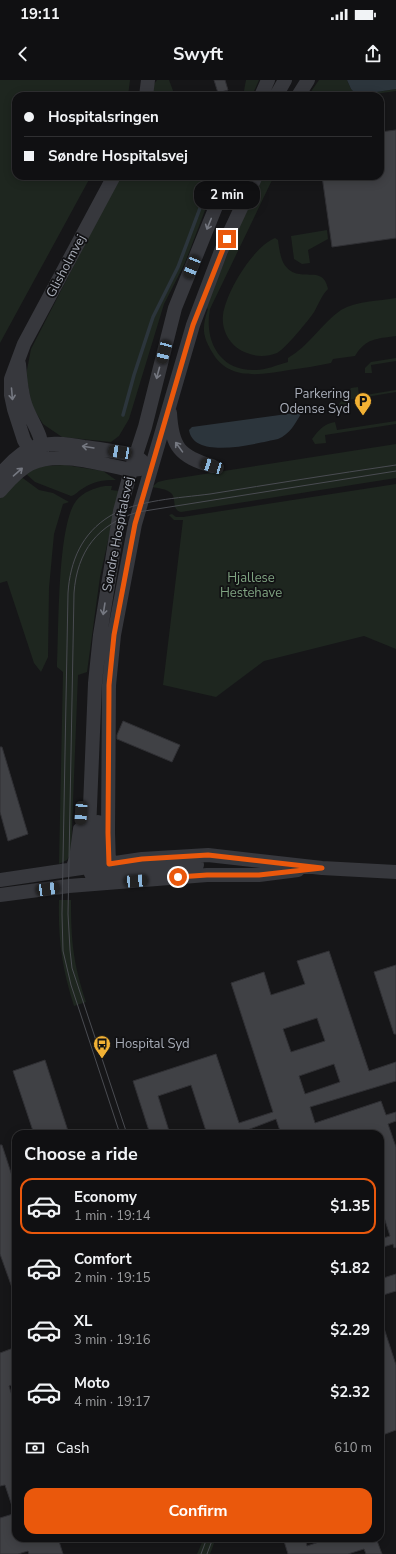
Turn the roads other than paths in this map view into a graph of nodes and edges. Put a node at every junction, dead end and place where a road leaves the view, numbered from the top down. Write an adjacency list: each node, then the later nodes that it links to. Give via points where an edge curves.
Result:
1 (148, 80): 4 (street)
2 (268, 80): 5 (street)
3 (285, 80): 6 (street)
4 (146, 92)
5 (262, 92)
6 (278, 92)
7 (112, 180): 12 (street, Glisholmvej)
8 (226, 180): 11 (street)
9 (230, 180): 11 (street, Søndre Hospitalsvej)
10 (254, 180): 13 (street, Søndre Hospitalsvej, via 221,251 193,325)
11 (219, 199): 16 (street, Søndre Hospitalsvej, one-way to 16, via 176,308)
12 (19, 356): 14 (street, Glisholmvej, via 23,399); 15 (street, Glisholmvej, one-way to 15, via 11,379 11,395 18,424)
13 (169, 404): 18 (street, one-way to 13, via 194,461 180,449 171,428); 19 (street, Søndre Hospitalsvej)
14 (42, 444): 15 (street); 16 (street, one-way to 14, via 56,443); 17 (street, Glisholmvej)
15 (29, 449): 17 (street, Glisholmvej); 21 (street, via 11,462)
16 (136, 455): 19 (street); 20 (street, Søndre Hospitalsvej)
17 (41, 460): 20 (street, via 71,459); 22 (street, one-way to 17, via 19,471)
18 (212, 466)
19 (150, 467): 20 (street); 27 (street, Søndre Hospitalsvej, via 135,524 114,635 109,685 108,833)
20 (131, 470): 23 (street, Søndre Hospitalsvej, one-way to 23, via 119,519 100,635)
21 (0, 475)
22 (0, 491)
23 (94, 716): 25 (street, via 83,787 76,859); 27 (street, Søndre Hospitalsvej)
24 (322, 868): 26 (street); 27 (street, via 259,875); 27 (street, via 260,860)
25 (72, 869): 27 (street); 28 (street)
26 (396, 872)
27 (100, 873): 29 (street); 30 (street)
28 (0, 880)
29 (0, 889)
30 (0, 895)

